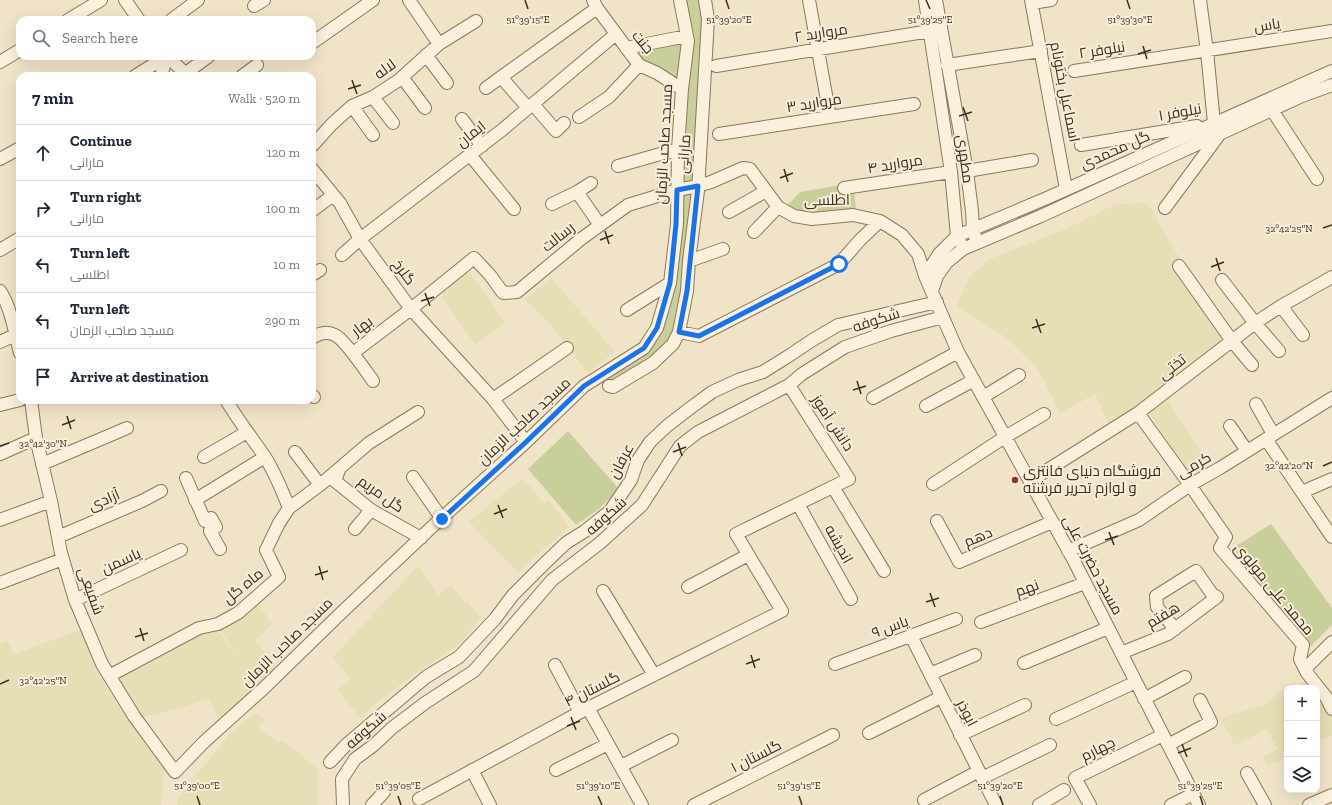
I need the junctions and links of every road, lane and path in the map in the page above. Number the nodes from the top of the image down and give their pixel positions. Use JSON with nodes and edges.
{"nodes":[{"id":1,"x":101,"y":0,"type":"edge"},
{"id":2,"x":124,"y":0,"type":"edge"},
{"id":3,"x":198,"y":0,"type":"edge"},
{"id":4,"x":373,"y":0,"type":"edge"},
{"id":5,"x":409,"y":0,"type":"edge"},
{"id":6,"x":680,"y":0,"type":"edge"},
{"id":7,"x":705,"y":0,"type":"edge"},
{"id":8,"x":809,"y":0,"type":"edge"},
{"id":9,"x":925,"y":0,"type":"edge"},
{"id":10,"x":936,"y":0,"type":"edge"},
{"id":11,"x":1051,"y":0,"type":"edge"},
{"id":12,"x":1200,"y":0,"type":"edge"},
{"id":13,"x":1032,"y":1,"type":"edge"},
{"id":14,"x":595,"y":4,"type":"edge"},
{"id":15,"x":75,"y":16,"type":"edge"},
{"id":16,"x":136,"y":16,"type":"edge"},
{"id":17,"x":176,"y":16,"type":"edge"},
{"id":18,"x":476,"y":21,"type":"dead end"},
{"id":19,"x":930,"y":31,"type":"junction"},
{"id":20,"x":1332,"y":31,"type":"edge"},
{"id":21,"x":616,"y":34,"type":"junction"},
{"id":22,"x":687,"y":36,"type":"junction"},
{"id":23,"x":316,"y":40,"type":"edge"},
{"id":24,"x":439,"y":44,"type":"junction"},
{"id":25,"x":626,"y":48,"type":"junction"},
{"id":26,"x":818,"y":50,"type":"junction"},
{"id":27,"x":1041,"y":51,"type":"junction"},
{"id":28,"x":1207,"y":51,"type":"junction"},
{"id":29,"x":16,"y":52,"type":"edge"},
{"id":30,"x":426,"y":55,"type":"junction"},
{"id":31,"x":1,"y":58,"type":"edge"},
{"id":32,"x":161,"y":60,"type":"edge"},
{"id":33,"x":166,"y":60,"type":"edge"},
{"id":34,"x":171,"y":60,"type":"edge"},
{"id":35,"x":204,"y":60,"type":"edge"},
{"id":36,"x":257,"y":65,"type":"dead end"},
{"id":37,"x":638,"y":65,"type":"junction"},
{"id":38,"x":948,"y":65,"type":"junction"},
{"id":39,"x":716,"y":66,"type":"dead end"},
{"id":40,"x":1074,"y":71,"type":"dead end"},
{"id":41,"x":1332,"y":71,"type":"edge"},
{"id":42,"x":141,"y":72,"type":"edge"},
{"id":43,"x":162,"y":72,"type":"edge"},
{"id":44,"x":185,"y":72,"type":"edge"},
{"id":45,"x":189,"y":72,"type":"edge"},
{"id":46,"x":247,"y":72,"type":"edge"},
{"id":47,"x":402,"y":77,"type":"junction"},
{"id":48,"x":501,"y":77,"type":"junction"},
{"id":49,"x":447,"y":83,"type":"dead end"},
{"id":50,"x":1332,"y":85,"type":"edge"},
{"id":51,"x":486,"y":88,"type":"dead end"},
{"id":52,"x":682,"y":89,"type":"junction"},
{"id":53,"x":373,"y":97,"type":"junction"},
{"id":54,"x":914,"y":104,"type":"dead end"},
{"id":55,"x":352,"y":106,"type":"junction"},
{"id":56,"x":531,"y":106,"type":"junction"},
{"id":57,"x":425,"y":108,"type":"dead end"},
{"id":58,"x":1272,"y":110,"type":"junction"},
{"id":59,"x":579,"y":117,"type":"dead end"},
{"id":60,"x":830,"y":117,"type":"junction"},
{"id":61,"x":462,"y":119,"type":"dead end"},
{"id":62,"x":393,"y":123,"type":"dead end"},
{"id":63,"x":564,"y":123,"type":"dead end"},
{"id":64,"x":1214,"y":123,"type":"junction"},
{"id":65,"x":719,"y":134,"type":"dead end"},
{"id":66,"x":373,"y":135,"type":"dead end"},
{"id":67,"x":1219,"y":135,"type":"junction"},
{"id":68,"x":316,"y":141,"type":"edge"},
{"id":69,"x":1081,"y":145,"type":"dead end"},
{"id":70,"x":482,"y":146,"type":"junction"},
{"id":71,"x":678,"y":149,"type":"junction"},
{"id":72,"x":16,"y":150,"type":"edge"},
{"id":73,"x":470,"y":155,"type":"junction"},
{"id":74,"x":0,"y":159,"type":"edge"},
{"id":75,"x":1032,"y":160,"type":"dead end"},
{"id":76,"x":618,"y":166,"type":"dead end"},
{"id":77,"x":967,"y":171,"type":"junction"},
{"id":78,"x":951,"y":172,"type":"junction"},
{"id":79,"x":316,"y":174,"type":"edge"},
{"id":80,"x":1317,"y":178,"type":"dead end"},
{"id":81,"x":592,"y":183,"type":"dead end"},
{"id":82,"x":698,"y":186,"type":"junction"},
{"id":83,"x":844,"y":188,"type":"dead end"},
{"id":84,"x":1066,"y":189,"type":"junction"},
{"id":85,"x":677,"y":190,"type":"junction"},
{"id":86,"x":766,"y":191,"type":"junction"},
{"id":87,"x":577,"y":192,"type":"junction"},
{"id":88,"x":333,"y":195,"type":"junction"},
{"id":89,"x":552,"y":204,"type":"dead end"},
{"id":90,"x":316,"y":208,"type":"edge"},
{"id":91,"x":778,"y":208,"type":"junction"},
{"id":92,"x":1165,"y":208,"type":"dead end"},
{"id":93,"x":514,"y":209,"type":"dead end"},
{"id":94,"x":729,"y":212,"type":"dead end"},
{"id":95,"x":880,"y":221,"type":"junction"},
{"id":96,"x":600,"y":225,"type":"junction"},
{"id":97,"x":973,"y":230,"type":"junction"},
{"id":98,"x":754,"y":232,"type":"dead end"},
{"id":99,"x":957,"y":236,"type":"junction"},
{"id":100,"x":360,"y":239,"type":"junction"},
{"id":101,"x":16,"y":240,"type":"edge"},
{"id":102,"x":978,"y":244,"type":"junction"},
{"id":103,"x":722,"y":249,"type":"dead end"},
{"id":104,"x":963,"y":249,"type":"junction"},
{"id":105,"x":0,"y":250,"type":"edge"},
{"id":106,"x":342,"y":255,"type":"dead end"},
{"id":107,"x":474,"y":258,"type":"joint"},
{"id":108,"x":689,"y":261,"type":"junction"},
{"id":109,"x":1179,"y":266,"type":"dead end"},
{"id":110,"x":925,"y":276,"type":"junction"},
{"id":111,"x":1332,"y":277,"type":"edge"},
{"id":112,"x":1222,"y":280,"type":"dead end"},
{"id":113,"x":670,"y":283,"type":"junction"},
{"id":114,"x":0,"y":291,"type":"edge"},
{"id":115,"x":934,"y":296,"type":"junction"},
{"id":116,"x":1280,"y":306,"type":"junction"},
{"id":117,"x":411,"y":309,"type":"junction"},
{"id":118,"x":627,"y":310,"type":"dead end"},
{"id":119,"x":943,"y":317,"type":"junction"},
{"id":120,"x":1255,"y":323,"type":"junction"},
{"id":121,"x":16,"y":329,"type":"edge"},
{"id":122,"x":679,"y":332,"type":"junction"},
{"id":123,"x":1303,"y":335,"type":"dead end"},
{"id":124,"x":316,"y":336,"type":"edge"},
{"id":125,"x":1232,"y":341,"type":"junction"},
{"id":126,"x":0,"y":342,"type":"edge"},
{"id":127,"x":567,"y":348,"type":"dead end"},
{"id":128,"x":1279,"y":351,"type":"dead end"},
{"id":129,"x":958,"y":352,"type":"junction"},
{"id":130,"x":353,"y":353,"type":"junction"},
{"id":131,"x":1252,"y":364,"type":"dead end"},
{"id":132,"x":1019,"y":375,"type":"dead end"},
{"id":133,"x":974,"y":380,"type":"junction"},
{"id":134,"x":373,"y":381,"type":"dead end"},
{"id":135,"x":790,"y":385,"type":"junction"},
{"id":136,"x":609,"y":386,"type":"dead end"},
{"id":137,"x":983,"y":397,"type":"junction"},
{"id":138,"x":873,"y":398,"type":"dead end"},
{"id":139,"x":1332,"y":398,"type":"edge"},
{"id":140,"x":493,"y":399,"type":"junction"},
{"id":141,"x":16,"y":401,"type":"edge"},
{"id":142,"x":32,"y":404,"type":"edge"},
{"id":143,"x":233,"y":404,"type":"edge"},
{"id":144,"x":1256,"y":404,"type":"dead end"},
{"id":145,"x":0,"y":405,"type":"edge"},
{"id":146,"x":926,"y":406,"type":"dead end"},
{"id":147,"x":418,"y":412,"type":"dead end"},
{"id":148,"x":1138,"y":413,"type":"junction"},
{"id":149,"x":1044,"y":414,"type":"dead end"},
{"id":150,"x":1230,"y":426,"type":"dead end"},
{"id":151,"x":128,"y":428,"type":"dead end"},
{"id":152,"x":247,"y":432,"type":"junction"},
{"id":153,"x":1005,"y":437,"type":"junction"},
{"id":154,"x":1270,"y":437,"type":"junction"},
{"id":155,"x":36,"y":438,"type":"junction"},
{"id":156,"x":526,"y":442,"type":"junction"},
{"id":157,"x":1246,"y":451,"type":"junction"},
{"id":158,"x":295,"y":452,"type":"dead end"},
{"id":159,"x":0,"y":454,"type":"edge"},
{"id":160,"x":204,"y":457,"type":"dead end"},
{"id":161,"x":265,"y":457,"type":"junction"},
{"id":162,"x":42,"y":464,"type":"junction"},
{"id":163,"x":339,"y":470,"type":"junction"},
{"id":164,"x":413,"y":477,"type":"dead end"},
{"id":165,"x":186,"y":478,"type":"dead end"},
{"id":166,"x":1332,"y":479,"type":"edge"},
{"id":167,"x":1030,"y":481,"type":"junction"},
{"id":168,"x":933,"y":484,"type":"dead end"},
{"id":169,"x":320,"y":485,"type":"junction"},
{"id":170,"x":1190,"y":485,"type":"junction"},
{"id":171,"x":833,"y":487,"type":"junction"},
{"id":172,"x":161,"y":490,"type":"dead end"},
{"id":173,"x":1302,"y":492,"type":"junction"},
{"id":174,"x":195,"y":500,"type":"junction"},
{"id":175,"x":51,"y":501,"type":"junction"},
{"id":176,"x":798,"y":504,"type":"junction"},
{"id":177,"x":289,"y":508,"type":"junction"},
{"id":178,"x":371,"y":510,"type":"junction"},
{"id":179,"x":442,"y":519,"type":"junction"},
{"id":180,"x":0,"y":520,"type":"edge"},
{"id":181,"x":937,"y":521,"type":"dead end"},
{"id":182,"x":1052,"y":522,"type":"junction"},
{"id":183,"x":355,"y":529,"type":"dead end"},
{"id":184,"x":58,"y":537,"type":"junction"},
{"id":185,"x":1332,"y":537,"type":"edge"},
{"id":186,"x":421,"y":538,"type":"junction"},
{"id":187,"x":220,"y":549,"type":"dead end"},
{"id":188,"x":180,"y":550,"type":"dead end"},
{"id":189,"x":1068,"y":551,"type":"junction"},
{"id":190,"x":748,"y":555,"type":"junction"},
{"id":191,"x":63,"y":559,"type":"junction"},
{"id":192,"x":884,"y":572,"type":"dead end"},
{"id":193,"x":0,"y":583,"type":"edge"},
{"id":194,"x":1085,"y":583,"type":"junction"},
{"id":195,"x":688,"y":587,"type":"dead end"},
{"id":196,"x":603,"y":592,"type":"dead end"},
{"id":197,"x":851,"y":599,"type":"dead end"},
{"id":198,"x":75,"y":600,"type":"junction"},
{"id":199,"x":956,"y":619,"type":"dead end"},
{"id":200,"x":981,"y":622,"type":"dead end"},
{"id":201,"x":1108,"y":628,"type":"junction"},
{"id":202,"x":1175,"y":629,"type":"junction"},
{"id":203,"x":911,"y":636,"type":"junction"},
{"id":204,"x":1332,"y":642,"type":"edge"},
{"id":205,"x":1121,"y":653,"type":"junction"},
{"id":206,"x":975,"y":655,"type":"dead end"},
{"id":207,"x":1024,"y":663,"type":"dead end"},
{"id":208,"x":835,"y":664,"type":"dead end"},
{"id":209,"x":555,"y":665,"type":"dead end"},
{"id":210,"x":1305,"y":669,"type":"junction"},
{"id":211,"x":930,"y":674,"type":"junction"},
{"id":212,"x":654,"y":675,"type":"junction"},
{"id":213,"x":110,"y":676,"type":"junction"},
{"id":214,"x":1185,"y":677,"type":"dead end"},
{"id":215,"x":1136,"y":682,"type":"junction"},
{"id":216,"x":941,"y":697,"type":"junction"},
{"id":217,"x":1144,"y":699,"type":"junction"},
{"id":218,"x":1200,"y":700,"type":"dead end"},
{"id":219,"x":1025,"y":705,"type":"dead end"},
{"id":220,"x":1332,"y":709,"type":"edge"},
{"id":221,"x":584,"y":710,"type":"junction"},
{"id":222,"x":1056,"y":719,"type":"dead end"},
{"id":223,"x":869,"y":733,"type":"dead end"},
{"id":224,"x":833,"y":735,"type":"dead end"},
{"id":225,"x":960,"y":735,"type":"junction"},
{"id":226,"x":672,"y":740,"type":"dead end"},
{"id":227,"x":1166,"y":740,"type":"junction"},
{"id":228,"x":608,"y":744,"type":"junction"},
{"id":229,"x":1050,"y":745,"type":"dead end"},
{"id":230,"x":330,"y":762,"type":"dead end"},
{"id":231,"x":621,"y":766,"type":"junction"},
{"id":232,"x":472,"y":770,"type":"junction"},
{"id":233,"x":556,"y":770,"type":"dead end"},
{"id":234,"x":175,"y":772,"type":"joint"},
{"id":235,"x":1247,"y":773,"type":"dead end"},
{"id":236,"x":980,"y":775,"type":"junction"},
{"id":237,"x":1064,"y":790,"type":"dead end"},
{"id":238,"x":384,"y":792,"type":"dead end"},
{"id":239,"x":1332,"y":795,"type":"edge"},
{"id":240,"x":419,"y":799,"type":"dead end"},
{"id":241,"x":924,"y":800,"type":"dead end"},
{"id":242,"x":1196,"y":800,"type":"edge"},
{"id":243,"x":343,"y":805,"type":"edge"},
{"id":244,"x":372,"y":805,"type":"edge"},
{"id":245,"x":490,"y":805,"type":"edge"},
{"id":246,"x":642,"y":805,"type":"edge"},
{"id":247,"x":694,"y":805,"type":"edge"},
{"id":248,"x":996,"y":805,"type":"edge"},
{"id":249,"x":1039,"y":805,"type":"edge"},
{"id":250,"x":1090,"y":805,"type":"edge"},
{"id":251,"x":1171,"y":805,"type":"edge"},
{"id":252,"x":1265,"y":805,"type":"edge"},
{"id":253,"x":1309,"y":805,"type":"edge"}],
"edges":[{"from":1,"to":15,"type":"street"},
{"from":2,"to":16,"type":"street"},
{"from":3,"to":17,"type":"street"},
{"from":4,"to":23,"type":"street"},
{"from":5,"to":24,"type":"street"},
{"from":6,"to":22,"type":"street","name":"مسجد صاحب الزمان"},
{"from":7,"to":82,"type":"street","name":"مارانی"},
{"from":8,"to":26,"type":"street"},
{"from":9,"to":19,"type":"street","name":"مطهری"},
{"from":10,"to":38,"type":"street","name":"مطهری"},
{"from":11,"to":13,"type":"street"},
{"from":12,"to":28,"type":"street"},
{"from":13,"to":27,"type":"street","name":"اسماعیل بختونام"},
{"from":14,"to":21,"type":"street","name":"جنت"},
{"from":14,"to":48,"type":"street"},
{"from":18,"to":24,"type":"street","name":"لاله"},
{"from":19,"to":26,"type":"street","name":"مروارید ۲"},
{"from":19,"to":78,"type":"street","name":"مطهری"},
{"from":20,"to":28,"type":"street","name":"یاس"},
{"from":21,"to":25,"type":"street","name":"جنت"},
{"from":21,"to":56,"type":"street","name":"ایمان"},
{"from":22,"to":25,"type":"street"},
{"from":22,"to":52,"type":"street","name":"مسجد صاحب الزمان"},
{"from":24,"to":30,"type":"street","name":"لاله"},
{"from":25,"to":37,"type":"street","name":"جنت"},
{"from":26,"to":39,"type":"street","name":"مروارید ۲"},
{"from":26,"to":60,"type":"street"},
{"from":27,"to":38,"type":"street"},
{"from":27,"to":84,"type":"street","name":"اسماعیل بختونام"},
{"from":28,"to":40,"type":"street","name":"نیلوفر ۲"},
{"from":28,"to":64,"type":"street"},
{"from":29,"to":31,"type":"street"},
{"from":30,"to":47,"type":"street","name":"لاله"},
{"from":30,"to":49,"type":"street"},
{"from":32,"to":42,"type":"street"},
{"from":33,"to":43,"type":"street"},
{"from":34,"to":44,"type":"street"},
{"from":35,"to":45,"type":"street"},
{"from":36,"to":46,"type":"street"},
{"from":37,"to":52,"type":"street","name":"جنت"},
{"from":37,"to":59,"type":"street"},
{"from":38,"to":77,"type":"street","name":"مطهری"},
{"from":41,"to":64,"type":"street","name":"گل محمدی"},
{"from":47,"to":53,"type":"street","name":"لاله"},
{"from":47,"to":57,"type":"street"},
{"from":48,"to":51,"type":"street"},
{"from":48,"to":56,"type":"street"},
{"from":50,"to":58,"type":"street","name":"گل محمدی"},
{"from":52,"to":71,"type":"street","name":"مسجد صاحب الزمان"},
{"from":53,"to":55,"type":"street","name":"لاله"},
{"from":53,"to":62,"type":"street"},
{"from":54,"to":60,"type":"street","name":"مروارید ۳"},
{"from":55,"to":66,"type":"street"},
{"from":55,"to":68,"type":"street","name":"لاله"},
{"from":56,"to":63,"type":"street"},
{"from":56,"to":70,"type":"street","name":"ایمان"},
{"from":58,"to":67,"type":"street","name":"گل محمدی"},
{"from":58,"to":80,"type":"street"},
{"from":60,"to":65,"type":"street","name":"مروارید ۳"},
{"from":61,"to":70,"type":"street"},
{"from":64,"to":67,"type":"street"},
{"from":64,"to":69,"type":"street","name":"نیلوفر ۱"},
{"from":64,"to":84,"type":"street","name":"گل محمدی"},
{"from":67,"to":92,"type":"street"},
{"from":67,"to":102,"type":"street","name":"گل محمدی"},
{"from":70,"to":73,"type":"street","name":"ایمان"},
{"from":71,"to":76,"type":"street"},
{"from":71,"to":85,"type":"street","name":"مسجد صاحب الزمان"},
{"from":72,"to":74,"type":"street"},
{"from":73,"to":93,"type":"street"},
{"from":73,"to":100,"type":"street","name":"ایمان"},
{"from":75,"to":77,"type":"street"},
{"from":77,"to":97,"type":"street","name":"مطهری"},
{"from":78,"to":83,"type":"street","name":"مروارید ۴"},
{"from":78,"to":99,"type":"street","name":"مطهری"},
{"from":79,"to":88,"type":"street","name":"گلرخ"},
{"from":81,"to":87,"type":"street"},
{"from":82,"to":85,"type":"street"},
{"from":82,"to":86,"type":"street"},
{"from":82,"to":108,"type":"street","name":"مارانی"},
{"from":84,"to":97,"type":"street","name":"گل محمدی"},
{"from":85,"to":96,"type":"street","name":"رسالت"},
{"from":85,"to":113,"type":"street","name":"مسجد صاحب الزمان"},
{"from":86,"to":91,"type":"street"},
{"from":86,"to":94,"type":"street"},
{"from":87,"to":89,"type":"street"},
{"from":87,"to":96,"type":"street"},
{"from":88,"to":90,"type":"street"},
{"from":88,"to":100,"type":"street","name":"گلرخ"},
{"from":91,"to":95,"type":"street","name":"اطلسی"},
{"from":91,"to":98,"type":"street"},
{"from":95,"to":110,"type":"street","name":"اطلسی"},
{"from":95,"to":122,"type":"street"},
{"from":96,"to":107,"type":"street","name":"رسالت"},
{"from":97,"to":99,"type":"street","name":"گل محمدی"},
{"from":97,"to":102,"type":"street","name":"مطهری"},
{"from":99,"to":104,"type":"street","name":"مطهری"},
{"from":99,"to":110,"type":"street","name":"گل محمدی"},
{"from":100,"to":106,"type":"street","name":"ایمان"},
{"from":100,"to":117,"type":"street","name":"گلرخ"},
{"from":101,"to":105,"type":"street"},
{"from":102,"to":104,"type":"street","name":"گل محمدی"},
{"from":103,"to":108,"type":"street"},
{"from":104,"to":115,"type":"street","name":"گل محمدی"},
{"from":107,"to":117,"type":"street","name":"بهار"},
{"from":108,"to":122,"type":"street","name":"مارانی"},
{"from":109,"to":125,"type":"street"},
{"from":110,"to":115,"type":"street","name":"مسجد حضرت علی"},
{"from":111,"to":116,"type":"street","name":"تختی"},
{"from":112,"to":120,"type":"street"},
{"from":113,"to":118,"type":"street"},
{"from":113,"to":156,"type":"street","name":"مسجد صاحب الزمان"},
{"from":114,"to":121,"type":"street"},
{"from":115,"to":119,"type":"street","name":"مسجد حضرت علی"},
{"from":115,"to":230,"type":"street","name":"عرفان"},
{"from":116,"to":120,"type":"street","name":"تختی"},
{"from":116,"to":123,"type":"street"},
{"from":117,"to":130,"type":"street","name":"بهار"},
{"from":117,"to":140,"type":"street","name":"گلرخ"},
{"from":119,"to":129,"type":"street","name":"مسجد حضرت علی"},
{"from":119,"to":135,"type":"street","name":"شکوفه"},
{"from":120,"to":125,"type":"street","name":"تختی"},
{"from":120,"to":128,"type":"street"},
{"from":121,"to":126,"type":"street"},
{"from":122,"to":136,"type":"street","name":"مارانی"},
{"from":124,"to":130,"type":"street","name":"بهار"},
{"from":125,"to":131,"type":"street"},
{"from":125,"to":148,"type":"street","name":"تختی"},
{"from":127,"to":140,"type":"street"},
{"from":129,"to":133,"type":"street","name":"مسجد حضرت علی"},
{"from":129,"to":138,"type":"street"},
{"from":130,"to":134,"type":"street"},
{"from":132,"to":137,"type":"street"},
{"from":133,"to":137,"type":"street","name":"مسجد حضرت علی"},
{"from":133,"to":146,"type":"street"},
{"from":135,"to":171,"type":"street","name":"دانش آموز"},
{"from":135,"to":243,"type":"street","name":"شکوفه"},
{"from":137,"to":153,"type":"street","name":"مسجد حضرت علی"},
{"from":139,"to":154,"type":"street","name":"کرمی"},
{"from":140,"to":156,"type":"street","name":"گلرخ"},
{"from":141,"to":145,"type":"street"},
{"from":142,"to":155,"type":"street","name":"شفیعی"},
{"from":143,"to":152,"type":"street"},
{"from":144,"to":154,"type":"street"},
{"from":147,"to":163,"type":"street"},
{"from":148,"to":167,"type":"street","name":"تختی"},
{"from":148,"to":170,"type":"street","name":"محمد علی مولوی"},
{"from":149,"to":153,"type":"street"},
{"from":150,"to":157,"type":"street"},
{"from":151,"to":162,"type":"street"},
{"from":152,"to":160,"type":"street"},
{"from":152,"to":161,"type":"street"},
{"from":153,"to":167,"type":"street","name":"مسجد حضرت علی"},
{"from":153,"to":168,"type":"street"},
{"from":154,"to":157,"type":"street","name":"کرمی"},
{"from":154,"to":173,"type":"street"},
{"from":155,"to":159,"type":"street"},
{"from":155,"to":162,"type":"street","name":"شفیعی"},
{"from":156,"to":179,"type":"street","name":"مسجد صاحب الزمان"},
{"from":157,"to":170,"type":"street","name":"کرمی"},
{"from":158,"to":169,"type":"street"},
{"from":161,"to":174,"type":"street"},
{"from":161,"to":177,"type":"street"},
{"from":162,"to":175,"type":"street","name":"شفیعی"},
{"from":163,"to":169,"type":"street"},
{"from":163,"to":178,"type":"street","name":"گل مریم"},
{"from":164,"to":179,"type":"street"},
{"from":165,"to":174,"type":"street"},
{"from":166,"to":173,"type":"street"},
{"from":167,"to":182,"type":"street","name":"مسجد حضرت علی"},
{"from":169,"to":177,"type":"street"},
{"from":170,"to":189,"type":"street","name":"کرمی"},
{"from":170,"to":210,"type":"street","name":"محمد علی مولوی"},
{"from":171,"to":176,"type":"street"},
{"from":171,"to":192,"type":"street"},
{"from":172,"to":184,"type":"street","name":"آزادی"},
{"from":173,"to":185,"type":"street"},
{"from":174,"to":187,"type":"street"},
{"from":175,"to":180,"type":"street"},
{"from":175,"to":184,"type":"street","name":"شفیعی"},
{"from":176,"to":190,"type":"street"},
{"from":176,"to":197,"type":"street","name":"اندیشه"},
{"from":177,"to":213,"type":"street","name":"ماه گل"},
{"from":178,"to":183,"type":"street"},
{"from":178,"to":186,"type":"street","name":"گل مریم"},
{"from":179,"to":186,"type":"street","name":"مسجد صاحب الزمان"},
{"from":181,"to":182,"type":"street","name":"دهم"},
{"from":182,"to":189,"type":"street","name":"مسجد حضرت علی"},
{"from":184,"to":191,"type":"street","name":"شفیعی"},
{"from":186,"to":234,"type":"street","name":"مسجد صاحب الزمان"},
{"from":188,"to":198,"type":"street","name":"یاسمن"},
{"from":189,"to":194,"type":"street","name":"مسجد حضرت علی"},
{"from":190,"to":195,"type":"street"},
{"from":190,"to":212,"type":"street","name":"گلستان ۴"},
{"from":191,"to":193,"type":"street"},
{"from":191,"to":198,"type":"street","name":"شفیعی"},
{"from":194,"to":200,"type":"street","name":"نهم"},
{"from":194,"to":201,"type":"street","name":"مسجد حضرت علی"},
{"from":196,"to":212,"type":"street"},
{"from":198,"to":213,"type":"street","name":"شفیعی"},
{"from":199,"to":203,"type":"street","name":"یاس ۹"},
{"from":201,"to":205,"type":"street","name":"مسجد حضرت علی"},
{"from":201,"to":207,"type":"street"},
{"from":202,"to":202,"type":"street","name":"هفتم"},
{"from":202,"to":205,"type":"street","name":"هفتم"},
{"from":203,"to":208,"type":"street","name":"یاس ۹"},
{"from":203,"to":211,"type":"street","name":"ابوذر"},
{"from":204,"to":210,"type":"street"},
{"from":205,"to":215,"type":"street","name":"مسجد حضرت علی"},
{"from":206,"to":211,"type":"street"},
{"from":209,"to":221,"type":"street"},
{"from":210,"to":220,"type":"street","name":"محمد علی مولوی"},
{"from":211,"to":216,"type":"street","name":"ابوذر"},
{"from":212,"to":221,"type":"street","name":"گلستان ۴"},
{"from":213,"to":234,"type":"street","name":"شفیعی"},
{"from":214,"to":217,"type":"street"},
{"from":215,"to":217,"type":"street","name":"مسجد حضرت علی"},
{"from":215,"to":222,"type":"street"},
{"from":216,"to":223,"type":"street"},
{"from":216,"to":225,"type":"street","name":"ابوذر"},
{"from":217,"to":227,"type":"street","name":"مسجد حضرت علی"},
{"from":218,"to":227,"type":"street"},
{"from":219,"to":225,"type":"street"},
{"from":221,"to":228,"type":"street"},
{"from":221,"to":232,"type":"street","name":"گلستان ۴"},
{"from":224,"to":247,"type":"street","name":"گلستان ۱"},
{"from":225,"to":236,"type":"street","name":"ابوذر"},
{"from":226,"to":231,"type":"street"},
{"from":227,"to":242,"type":"street","name":"مسجد حضرت علی"},
{"from":227,"to":250,"type":"street","name":"چهارم"},
{"from":228,"to":231,"type":"street"},
{"from":228,"to":233,"type":"street"},
{"from":229,"to":236,"type":"street"},
{"from":231,"to":246,"type":"street"},
{"from":232,"to":240,"type":"street","name":"گلستان ۴"},
{"from":232,"to":245,"type":"street"},
{"from":235,"to":252,"type":"street"},
{"from":236,"to":241,"type":"street"},
{"from":236,"to":248,"type":"street","name":"ابوذر"},
{"from":237,"to":249,"type":"street"},
{"from":238,"to":244,"type":"street"},
{"from":239,"to":253,"type":"street"},
{"from":242,"to":251,"type":"street"}]}
